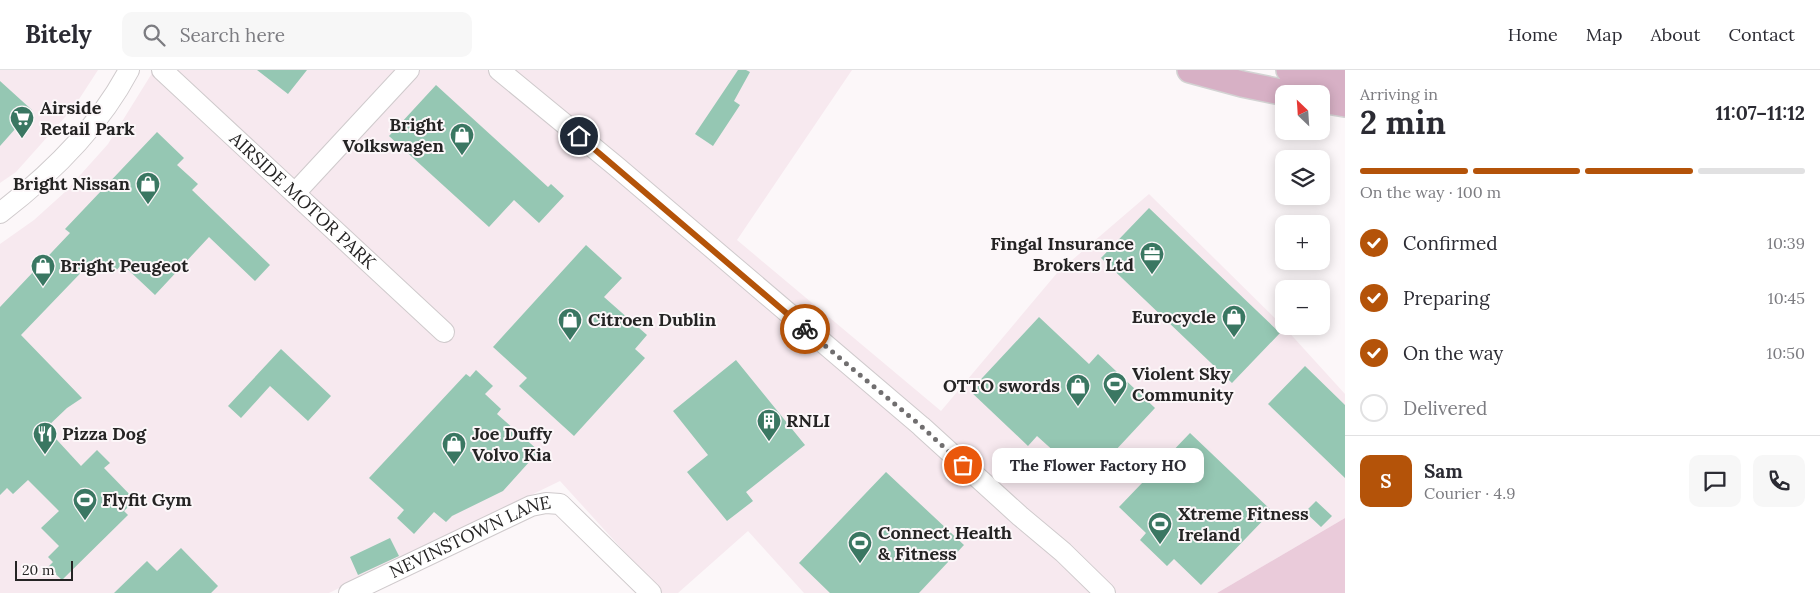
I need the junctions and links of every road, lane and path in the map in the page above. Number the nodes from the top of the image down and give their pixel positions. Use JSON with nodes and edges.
{"nodes":[{"id":1,"x":129,"y":70,"type":"edge"},
{"id":2,"x":162,"y":70,"type":"edge"},
{"id":3,"x":409,"y":70,"type":"edge"},
{"id":4,"x":499,"y":70,"type":"edge"},
{"id":5,"x":1190,"y":70,"type":"edge"},
{"id":6,"x":1289,"y":70,"type":"edge"},
{"id":7,"x":1345,"y":81,"type":"edge"},
{"id":8,"x":1275,"y":91,"type":"edge"},
{"id":9,"x":1330,"y":102,"type":"edge"},
{"id":10,"x":1345,"y":104,"type":"edge"},
{"id":11,"x":295,"y":193,"type":"junction"},
{"id":12,"x":0,"y":213,"type":"edge"},
{"id":13,"x":444,"y":332,"type":"dead end"},
{"id":14,"x":348,"y":593,"type":"edge"},
{"id":15,"x":650,"y":593,"type":"edge"},
{"id":16,"x":1105,"y":593,"type":"edge"}],
"edges":[{"from":1,"to":12,"type":"street"},
{"from":2,"to":11,"type":"street","name":"AIRSIDE MOTOR PARK"},
{"from":3,"to":11,"type":"street"},
{"from":4,"to":16,"type":"street"},
{"from":5,"to":8,"type":"main road"},
{"from":6,"to":7,"type":"main road"},
{"from":9,"to":10,"type":"main road"},
{"from":11,"to":13,"type":"street","name":"AIRSIDE MOTOR PARK"},
{"from":14,"to":15,"type":"street","name":"NEVINSTOWN LANE"}]}
